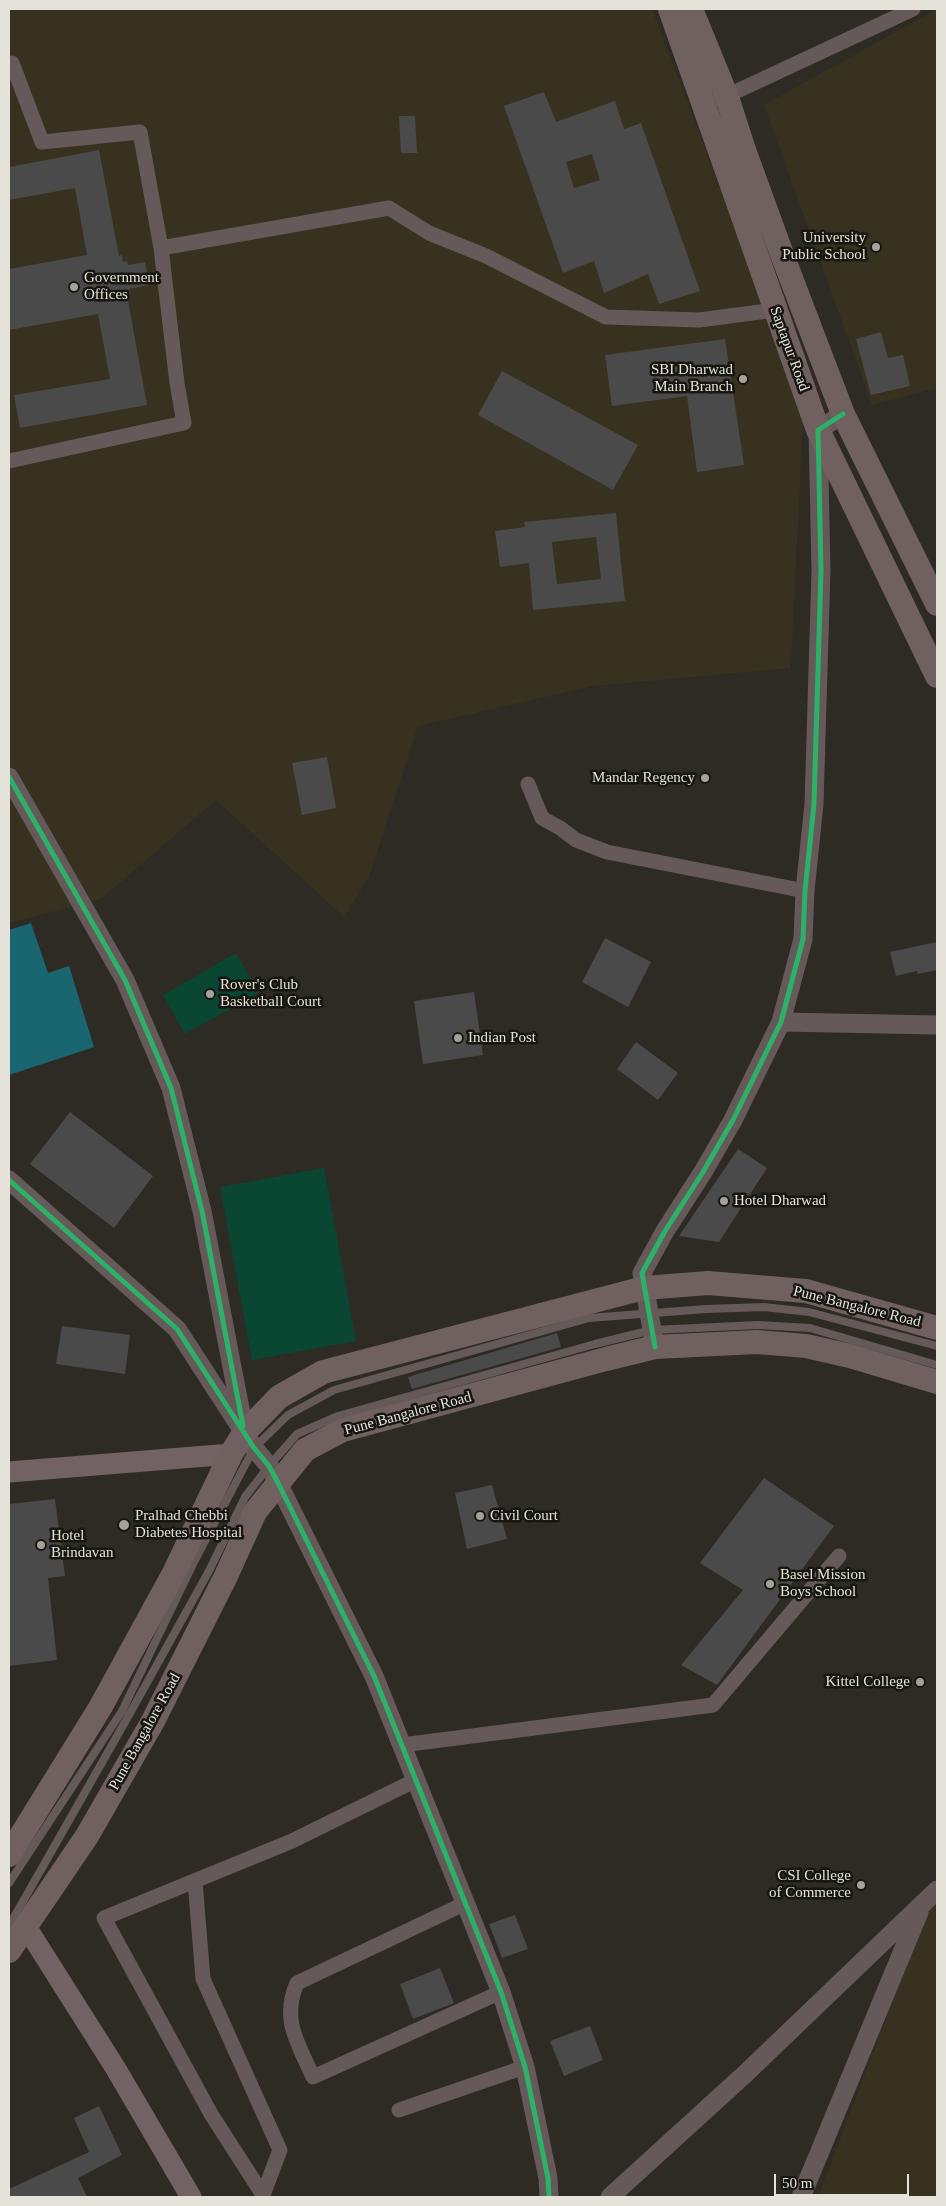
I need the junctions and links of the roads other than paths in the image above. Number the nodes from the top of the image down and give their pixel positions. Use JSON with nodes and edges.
{"nodes":[{"id":1,"x":670,"y":9,"type":"edge"},
{"id":2,"x":691,"y":9,"type":"edge"},
{"id":3,"x":913,"y":9,"type":"edge"},
{"id":4,"x":9,"y":64,"type":"edge"},
{"id":5,"x":727,"y":97,"type":"junction"},
{"id":6,"x":704,"y":105,"type":"junction"},
{"id":7,"x":161,"y":248,"type":"junction"},
{"id":8,"x":775,"y":310,"type":"junction"},
{"id":9,"x":843,"y":414,"type":"junction"},
{"id":10,"x":818,"y":430,"type":"junction"},
{"id":11,"x":9,"y":462,"type":"edge"},
{"id":12,"x":937,"y":604,"type":"edge"},
{"id":13,"x":937,"y":676,"type":"edge"},
{"id":14,"x":9,"y":777,"type":"edge"},
{"id":15,"x":528,"y":784,"type":"dead end"},
{"id":16,"x":805,"y":891,"type":"junction"},
{"id":17,"x":781,"y":1022,"type":"junction"},
{"id":18,"x":937,"y":1025,"type":"edge"},
{"id":19,"x":9,"y":1180,"type":"edge"},
{"id":20,"x":644,"y":1288,"type":"junction"},
{"id":21,"x":937,"y":1328,"type":"edge"},
{"id":22,"x":652,"y":1330,"type":"junction"},
{"id":23,"x":937,"y":1346,"type":"edge"},
{"id":24,"x":937,"y":1364,"type":"edge"},
{"id":25,"x":937,"y":1382,"type":"edge"},
{"id":26,"x":249,"y":1441,"type":"junction"},
{"id":27,"x":231,"y":1454,"type":"junction"},
{"id":28,"x":9,"y":1472,"type":"edge"},
{"id":29,"x":274,"y":1474,"type":"junction"},
{"id":30,"x":839,"y":1556,"type":"dead end"},
{"id":31,"x":402,"y":1745,"type":"junction"},
{"id":32,"x":416,"y":1780,"type":"junction"},
{"id":33,"x":9,"y":1855,"type":"edge"},
{"id":34,"x":195,"y":1881,"type":"junction"},
{"id":35,"x":9,"y":1883,"type":"edge"},
{"id":36,"x":937,"y":1890,"type":"edge"},
{"id":37,"x":466,"y":1903,"type":"junction"},
{"id":38,"x":922,"y":1904,"type":"junction"},
{"id":39,"x":17,"y":1926,"type":"edge"},
{"id":40,"x":9,"y":1951,"type":"edge"},
{"id":41,"x":501,"y":1992,"type":"junction"},
{"id":42,"x":525,"y":2067,"type":"junction"},
{"id":43,"x":399,"y":2110,"type":"dead end"},
{"id":44,"x":263,"y":2196,"type":"edge"},
{"id":45,"x":191,"y":2197,"type":"edge"},
{"id":46,"x":549,"y":2197,"type":"edge"},
{"id":47,"x":610,"y":2197,"type":"edge"},
{"id":48,"x":801,"y":2197,"type":"edge"}],
"edges":[{"from":1,"to":6,"type":"main road","name":"Saptapur Road"},
{"from":2,"to":5,"type":"main road","name":"Saptapur Road"},
{"from":3,"to":5,"type":"street"},
{"from":4,"to":7,"type":"street"},
{"from":5,"to":6,"type":"street"},
{"from":5,"to":9,"type":"main road","name":"Saptapur Road"},
{"from":6,"to":8,"type":"main road","name":"Saptapur Road"},
{"from":7,"to":8,"type":"street"},
{"from":7,"to":11,"type":"street"},
{"from":8,"to":10,"type":"main road","name":"Saptapur Road"},
{"from":9,"to":10,"type":"street"},
{"from":9,"to":12,"type":"main road","name":"Saptapur Road"},
{"from":10,"to":13,"type":"main road","name":"Saptapur Road"},
{"from":10,"to":16,"type":"street"},
{"from":14,"to":26,"type":"street"},
{"from":15,"to":16,"type":"street"},
{"from":16,"to":17,"type":"street"},
{"from":17,"to":18,"type":"street"},
{"from":17,"to":20,"type":"street"},
{"from":19,"to":26,"type":"street"},
{"from":20,"to":21,"type":"main road","name":"Pune Bangalore Road"},
{"from":20,"to":22,"type":"street"},
{"from":20,"to":26,"type":"main road","name":"Pune Bangalore Road"},
{"from":22,"to":23,"type":"lane"},
{"from":22,"to":24,"type":"lane"},
{"from":22,"to":25,"type":"main road","name":"Pune Bangalore Road"},
{"from":22,"to":26,"type":"lane"},
{"from":22,"to":29,"type":"main road","name":"Pune Bangalore Road"},
{"from":26,"to":27,"type":"main road","name":"Pune Bangalore Road"},
{"from":26,"to":29,"type":"street"},
{"from":26,"to":35,"type":"lane"},
{"from":27,"to":28,"type":"main road"},
{"from":27,"to":33,"type":"main road","name":"Pune Bangalore Road"},
{"from":29,"to":31,"type":"street"},
{"from":29,"to":39,"type":"main road","name":"Pune Bangalore Road"},
{"from":30,"to":31,"type":"street"},
{"from":31,"to":32,"type":"street"},
{"from":32,"to":34,"type":"street"},
{"from":32,"to":37,"type":"street"},
{"from":34,"to":44,"type":"street"},
{"from":34,"to":44,"type":"street"},
{"from":36,"to":38,"type":"street"},
{"from":37,"to":41,"type":"street"},
{"from":37,"to":41,"type":"street"},
{"from":38,"to":47,"type":"street"},
{"from":38,"to":48,"type":"street"},
{"from":39,"to":40,"type":"main road","name":"Pune Bangalore Road"},
{"from":39,"to":45,"type":"main road"},
{"from":41,"to":42,"type":"street"},
{"from":42,"to":43,"type":"street"},
{"from":42,"to":46,"type":"street"}]}
